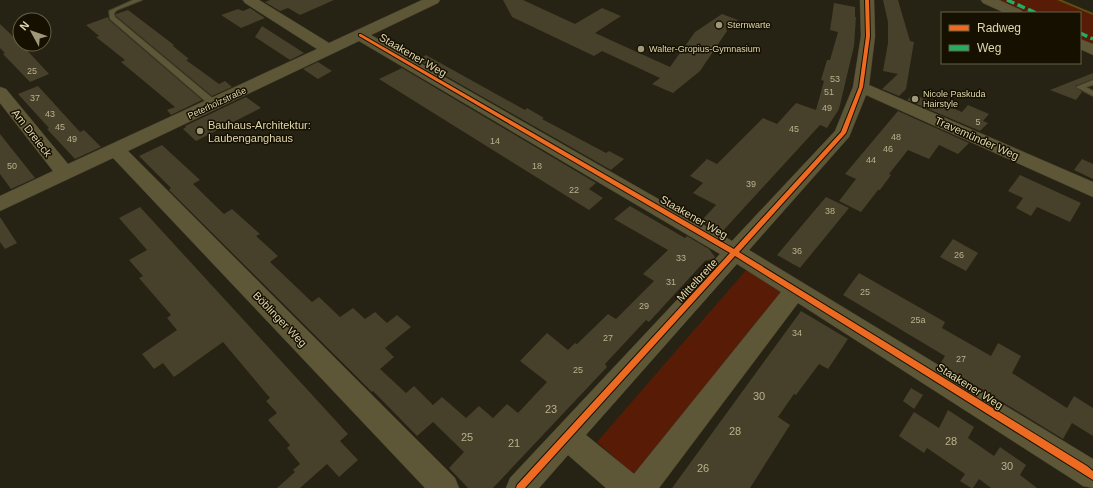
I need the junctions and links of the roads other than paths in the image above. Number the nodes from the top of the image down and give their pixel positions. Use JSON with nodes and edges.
{"nodes":[{"id":1,"x":139,"y":0,"type":"edge"},
{"id":2,"x":250,"y":0,"type":"edge"},
{"id":3,"x":433,"y":0,"type":"edge"},
{"id":4,"x":867,"y":0,"type":"edge"},
{"id":5,"x":988,"y":0,"type":"edge"},
{"id":6,"x":1014,"y":12,"type":"edge"},
{"id":7,"x":360,"y":35,"type":"junction"},
{"id":8,"x":1081,"y":44,"type":"edge"},
{"id":9,"x":329,"y":50,"type":"junction"},
{"id":10,"x":1093,"y":50,"type":"edge"},
{"id":11,"x":1093,"y":82,"type":"edge"},
{"id":12,"x":861,"y":87,"type":"junction"},
{"id":13,"x":0,"y":92,"type":"edge"},
{"id":14,"x":1093,"y":94,"type":"edge"},
{"id":15,"x":214,"y":104,"type":"junction"},
{"id":16,"x":116,"y":150,"type":"junction"},
{"id":17,"x":65,"y":174,"type":"junction"},
{"id":18,"x":1093,"y":190,"type":"edge"},
{"id":19,"x":0,"y":204,"type":"edge"},
{"id":20,"x":736,"y":253,"type":"junction"},
{"id":21,"x":796,"y":289,"type":"junction"},
{"id":22,"x":566,"y":436,"type":"junction"},
{"id":23,"x":1093,"y":476,"type":"edge"},
{"id":24,"x":445,"y":488,"type":"edge"},
{"id":25,"x":520,"y":488,"type":"edge"},
{"id":26,"x":628,"y":488,"type":"edge"},
{"id":27,"x":641,"y":488,"type":"edge"}],
"edges":[{"from":1,"to":15,"type":"lane"},
{"from":2,"to":9,"type":"street"},
{"from":3,"to":7,"type":"street","name":"Peterholzstraße"},
{"from":4,"to":12,"type":"street","name":"Mittelbreite"},
{"from":5,"to":6,"type":"street"},
{"from":7,"to":9,"type":"street","name":"Peterholzstraße"},
{"from":7,"to":20,"type":"street","name":"Staakener Weg"},
{"from":8,"to":10,"type":"street"},
{"from":9,"to":15,"type":"street","name":"Peterholzstraße"},
{"from":11,"to":14,"type":"lane"},
{"from":12,"to":18,"type":"street","name":"Travemünder Weg"},
{"from":12,"to":20,"type":"street","name":"Mittelbreite"},
{"from":13,"to":17,"type":"street","name":"Am Dreieck"},
{"from":15,"to":16,"type":"street","name":"Peterholzstraße"},
{"from":16,"to":17,"type":"street","name":"Peterholzstraße"},
{"from":16,"to":24,"type":"street","name":"Böblinger Weg"},
{"from":17,"to":19,"type":"street","name":"Peterholzstraße"},
{"from":20,"to":21,"type":"street","name":"Staakener Weg"},
{"from":20,"to":22,"type":"street","name":"Mittelbreite"},
{"from":21,"to":23,"type":"street","name":"Staakener Weg"},
{"from":21,"to":27,"type":"street"},
{"from":22,"to":25,"type":"street","name":"Mittelbreite"},
{"from":22,"to":26,"type":"street"}]}
